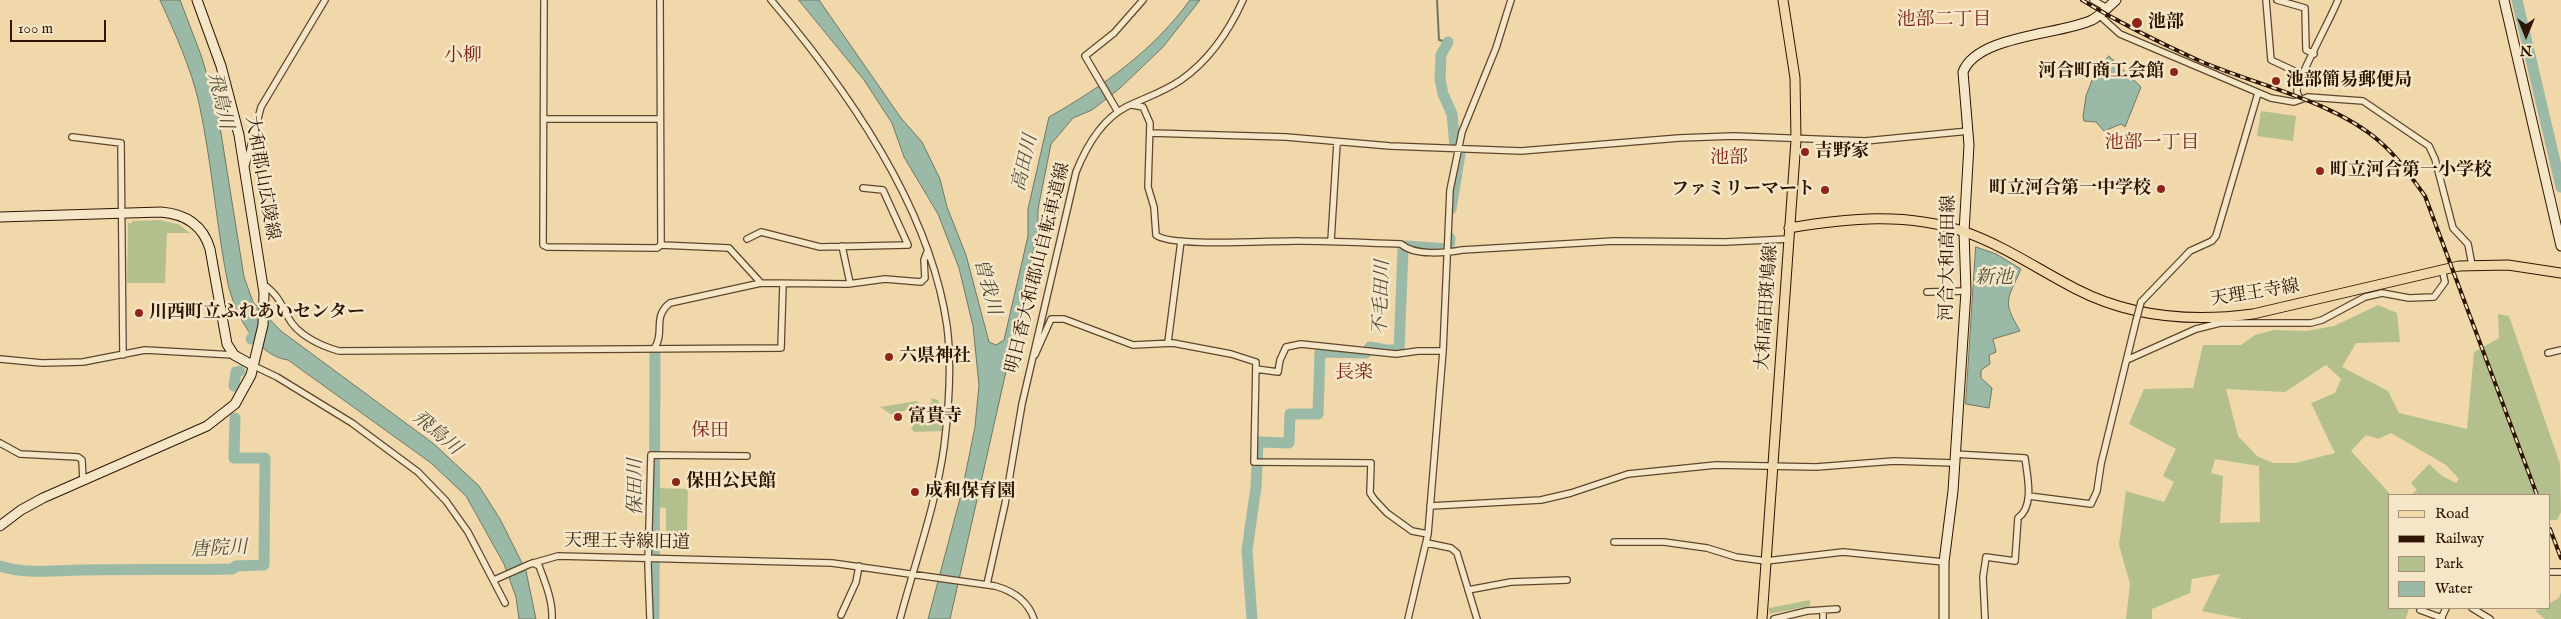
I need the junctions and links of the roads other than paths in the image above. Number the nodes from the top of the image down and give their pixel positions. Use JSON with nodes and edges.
{"nodes":[{"id":1,"x":197,"y":0,"type":"edge"},
{"id":2,"x":325,"y":0,"type":"edge"},
{"id":3,"x":544,"y":0,"type":"edge"},
{"id":4,"x":660,"y":0,"type":"edge"},
{"id":5,"x":770,"y":0,"type":"edge"},
{"id":6,"x":1143,"y":0,"type":"edge"},
{"id":7,"x":1243,"y":0,"type":"edge"},
{"id":8,"x":1511,"y":0,"type":"edge"},
{"id":9,"x":1783,"y":0,"type":"edge"},
{"id":10,"x":2094,"y":0,"type":"edge"},
{"id":11,"x":2116,"y":0,"type":"edge"},
{"id":12,"x":2266,"y":0,"type":"edge"},
{"id":13,"x":2277,"y":0,"type":"edge"},
{"id":14,"x":2338,"y":0,"type":"edge"},
{"id":15,"x":2504,"y":0,"type":"edge"},
{"id":16,"x":2107,"y":8,"type":"junction"},
{"id":17,"x":2099,"y":16,"type":"junction"},
{"id":18,"x":2314,"y":54,"type":"junction"},
{"id":19,"x":2301,"y":74,"type":"junction"},
{"id":20,"x":2258,"y":93,"type":"junction"},
{"id":21,"x":2300,"y":99,"type":"junction"},
{"id":22,"x":1132,"y":105,"type":"junction"},
{"id":23,"x":1117,"y":111,"type":"junction"},
{"id":24,"x":544,"y":119,"type":"junction"},
{"id":25,"x":660,"y":119,"type":"junction"},
{"id":26,"x":1969,"y":131,"type":"junction"},
{"id":27,"x":1150,"y":133,"type":"junction"},
{"id":28,"x":252,"y":134,"type":"junction"},
{"id":29,"x":239,"y":135,"type":"junction"},
{"id":30,"x":72,"y":137,"type":"dead end"},
{"id":31,"x":1796,"y":140,"type":"junction"},
{"id":32,"x":1337,"y":142,"type":"junction"},
{"id":33,"x":1457,"y":150,"type":"junction"},
{"id":34,"x":245,"y":172,"type":"junction"},
{"id":35,"x":863,"y":188,"type":"dead end"},
{"id":36,"x":122,"y":213,"type":"junction"},
{"id":37,"x":0,"y":217,"type":"edge"},
{"id":38,"x":1790,"y":228,"type":"junction"},
{"id":39,"x":1964,"y":232,"type":"junction"},
{"id":40,"x":747,"y":239,"type":"dead end"},
{"id":41,"x":1789,"y":239,"type":"junction"},
{"id":42,"x":1181,"y":241,"type":"junction"},
{"id":43,"x":1331,"y":241,"type":"junction"},
{"id":44,"x":661,"y":245,"type":"junction"},
{"id":45,"x":842,"y":246,"type":"junction"},
{"id":46,"x":2561,"y":246,"type":"edge"},
{"id":47,"x":1446,"y":250,"type":"junction"},
{"id":48,"x":927,"y":252,"type":"junction"},
{"id":49,"x":2472,"y":265,"type":"junction"},
{"id":50,"x":2442,"y":269,"type":"junction"},
{"id":51,"x":2561,"y":272,"type":"edge"},
{"id":52,"x":761,"y":283,"type":"junction"},
{"id":53,"x":850,"y":283,"type":"junction"},
{"id":54,"x":783,"y":284,"type":"junction"},
{"id":55,"x":263,"y":289,"type":"junction"},
{"id":56,"x":1966,"y":291,"type":"junction"},
{"id":57,"x":1927,"y":292,"type":"dead end"},
{"id":58,"x":1168,"y":342,"type":"junction"},
{"id":59,"x":654,"y":347,"type":"junction"},
{"id":60,"x":2561,"y":350,"type":"edge"},
{"id":61,"x":1443,"y":351,"type":"junction"},
{"id":62,"x":2548,"y":353,"type":"dead end"},
{"id":63,"x":123,"y":355,"type":"junction"},
{"id":64,"x":234,"y":355,"type":"junction"},
{"id":65,"x":2129,"y":359,"type":"junction"},
{"id":66,"x":0,"y":360,"type":"edge"},
{"id":67,"x":1031,"y":365,"type":"junction"},
{"id":68,"x":254,"y":366,"type":"junction"},
{"id":69,"x":1256,"y":369,"type":"junction"},
{"id":70,"x":0,"y":443,"type":"edge"},
{"id":71,"x":747,"y":456,"type":"dead end"},
{"id":72,"x":1954,"y":459,"type":"junction"},
{"id":73,"x":1773,"y":467,"type":"junction"},
{"id":74,"x":83,"y":480,"type":"junction"},
{"id":75,"x":2029,"y":496,"type":"junction"},
{"id":76,"x":1430,"y":506,"type":"junction"},
{"id":77,"x":0,"y":526,"type":"edge"},
{"id":78,"x":1428,"y":534,"type":"junction"},
{"id":79,"x":1614,"y":542,"type":"dead end"},
{"id":80,"x":1427,"y":543,"type":"junction"},
{"id":81,"x":648,"y":559,"type":"junction"},
{"id":82,"x":1766,"y":561,"type":"junction"},
{"id":83,"x":1944,"y":562,"type":"junction"},
{"id":84,"x":532,"y":564,"type":"junction"},
{"id":85,"x":859,"y":566,"type":"junction"},
{"id":86,"x":912,"y":574,"type":"junction"},
{"id":87,"x":496,"y":580,"type":"junction"},
{"id":88,"x":1567,"y":580,"type":"dead end"},
{"id":89,"x":987,"y":584,"type":"junction"},
{"id":90,"x":1468,"y":590,"type":"junction"},
{"id":91,"x":505,"y":603,"type":"dead end"},
{"id":92,"x":1837,"y":609,"type":"dead end"},
{"id":93,"x":2420,"y":609,"type":"edge"},
{"id":94,"x":2474,"y":609,"type":"edge"},
{"id":95,"x":1823,"y":610,"type":"junction"},
{"id":96,"x":841,"y":615,"type":"dead end"},
{"id":97,"x":1795,"y":616,"type":"edge"},
{"id":98,"x":552,"y":619,"type":"edge"},
{"id":99,"x":650,"y":619,"type":"edge"},
{"id":100,"x":900,"y":619,"type":"edge"},
{"id":101,"x":1034,"y":619,"type":"edge"},
{"id":102,"x":1408,"y":619,"type":"edge"},
{"id":103,"x":1477,"y":619,"type":"edge"},
{"id":104,"x":1762,"y":619,"type":"edge"},
{"id":105,"x":1774,"y":619,"type":"edge"},
{"id":106,"x":1823,"y":619,"type":"edge"},
{"id":107,"x":1944,"y":619,"type":"edge"},
{"id":108,"x":1985,"y":619,"type":"edge"},
{"id":109,"x":2442,"y":619,"type":"edge"},
{"id":110,"x":2490,"y":619,"type":"edge"}],
"edges":[{"from":1,"to":29,"type":"main road","name":"大和郡山広陵線"},
{"from":2,"to":28,"type":"street"},
{"from":3,"to":24,"type":"street"},
{"from":4,"to":25,"type":"street"},
{"from":5,"to":48,"type":"street"},
{"from":6,"to":23,"type":"street"},
{"from":7,"to":22,"type":"street","name":"明日香大和郡山自転車道線"},
{"from":8,"to":33,"type":"street"},
{"from":9,"to":31,"type":"main road","name":"大和高田斑鳩線"},
{"from":10,"to":16,"type":"street"},
{"from":11,"to":16,"type":"main road","name":"河合大和高田線"},
{"from":12,"to":19,"type":"street"},
{"from":13,"to":18,"type":"street"},
{"from":14,"to":18,"type":"street"},
{"from":15,"to":46,"type":"main road"},
{"from":16,"to":17,"type":"main road","name":"河合大和高田線"},
{"from":17,"to":20,"type":"street"},
{"from":17,"to":26,"type":"main road","name":"河合大和高田線"},
{"from":18,"to":19,"type":"street"},
{"from":19,"to":21,"type":"street"},
{"from":20,"to":21,"type":"street"},
{"from":20,"to":65,"type":"street","bridge":true},
{"from":21,"to":49,"type":"street"},
{"from":22,"to":23,"type":"street","name":"明日香大和郡山自転車道線"},
{"from":22,"to":27,"type":"street"},
{"from":23,"to":67,"type":"street","name":"明日香大和郡山自転車道線"},
{"from":24,"to":25,"type":"street"},
{"from":24,"to":44,"type":"street"},
{"from":25,"to":44,"type":"street"},
{"from":26,"to":31,"type":"street"},
{"from":26,"to":39,"type":"main road","name":"河合大和高田線"},
{"from":27,"to":32,"type":"street"},
{"from":27,"to":42,"type":"street"},
{"from":28,"to":29,"type":"street"},
{"from":28,"to":34,"type":"street"},
{"from":29,"to":34,"type":"main road","name":"大和郡山広陵線"},
{"from":30,"to":36,"type":"street"},
{"from":31,"to":33,"type":"street"},
{"from":31,"to":38,"type":"main road","name":"大和高田斑鳩線"},
{"from":32,"to":33,"type":"street"},
{"from":32,"to":43,"type":"street"},
{"from":33,"to":47,"type":"street"},
{"from":34,"to":55,"type":"main road","name":"大和郡山広陵線"},
{"from":35,"to":45,"type":"street"},
{"from":36,"to":37,"type":"main road"},
{"from":36,"to":63,"type":"street"},
{"from":36,"to":64,"type":"main road"},
{"from":38,"to":39,"type":"main road","name":"天理王寺線"},
{"from":38,"to":41,"type":"main road","name":"大和高田斑鳩線"},
{"from":39,"to":50,"type":"main road","name":"天理王寺線"},
{"from":39,"to":56,"type":"main road","name":"河合大和高田線"},
{"from":40,"to":45,"type":"street"},
{"from":41,"to":47,"type":"street"},
{"from":41,"to":73,"type":"main road","name":"大和高田斑鳩線"},
{"from":42,"to":43,"type":"street"},
{"from":42,"to":58,"type":"street"},
{"from":43,"to":47,"type":"street"},
{"from":44,"to":52,"type":"street"},
{"from":45,"to":53,"type":"street"},
{"from":47,"to":61,"type":"street"},
{"from":48,"to":53,"type":"street"},
{"from":48,"to":86,"type":"street"},
{"from":49,"to":50,"type":"main road","name":"天理王寺線"},
{"from":49,"to":51,"type":"main road","name":"天理王寺線"},
{"from":50,"to":65,"type":"street"},
{"from":52,"to":54,"type":"street"},
{"from":52,"to":59,"type":"street"},
{"from":53,"to":54,"type":"street"},
{"from":54,"to":59,"type":"street"},
{"from":55,"to":59,"type":"street"},
{"from":55,"to":68,"type":"main road","name":"大和郡山広陵線"},
{"from":56,"to":57,"type":"street"},
{"from":56,"to":72,"type":"main road","name":"河合大和高田線"},
{"from":58,"to":67,"type":"street"},
{"from":58,"to":69,"type":"street"},
{"from":60,"to":62,"type":"street"},
{"from":61,"to":69,"type":"street"},
{"from":61,"to":76,"type":"street"},
{"from":63,"to":64,"type":"street"},
{"from":63,"to":66,"type":"street"},
{"from":64,"to":68,"type":"main road"},
{"from":65,"to":75,"type":"street"},
{"from":67,"to":89,"type":"street","name":"明日香大和郡山自転車道線"},
{"from":68,"to":74,"type":"main road","name":"大和郡山広陵線"},
{"from":68,"to":87,"type":"street"},
{"from":69,"to":78,"type":"street"},
{"from":70,"to":74,"type":"street"},
{"from":71,"to":81,"type":"street"},
{"from":72,"to":73,"type":"street"},
{"from":72,"to":75,"type":"street"},
{"from":72,"to":83,"type":"main road","name":"河合大和高田線"},
{"from":73,"to":76,"type":"street"},
{"from":73,"to":82,"type":"main road","name":"大和高田斑鳩線"},
{"from":74,"to":77,"type":"main road","name":"大和郡山広陵線"},
{"from":75,"to":108,"type":"street"},
{"from":76,"to":78,"type":"street"},
{"from":78,"to":80,"type":"street"},
{"from":79,"to":82,"type":"street"},
{"from":80,"to":90,"type":"street"},
{"from":80,"to":102,"type":"street"},
{"from":81,"to":84,"type":"street","name":"天理王寺線旧道"},
{"from":81,"to":85,"type":"street","name":"天理王寺線旧道"},
{"from":81,"to":99,"type":"street"},
{"from":82,"to":83,"type":"street"},
{"from":82,"to":104,"type":"main road","name":"大和高田斑鳩線"},
{"from":83,"to":107,"type":"main road","name":"河合大和高田線"},
{"from":84,"to":87,"type":"street","name":"天理王寺線旧道"},
{"from":84,"to":98,"type":"street"},
{"from":85,"to":86,"type":"street","name":"天理王寺線旧道"},
{"from":85,"to":96,"type":"street"},
{"from":86,"to":89,"type":"street","name":"天理王寺線旧道"},
{"from":86,"to":100,"type":"street"},
{"from":87,"to":91,"type":"street"},
{"from":88,"to":90,"type":"street"},
{"from":89,"to":101,"type":"street","name":"天理王寺線旧道"},
{"from":90,"to":103,"type":"street"},
{"from":92,"to":95,"type":"street"},
{"from":93,"to":109,"type":"street"},
{"from":94,"to":110,"type":"street"},
{"from":95,"to":97,"type":"street"},
{"from":95,"to":106,"type":"street"},
{"from":97,"to":105,"type":"street"}]}
